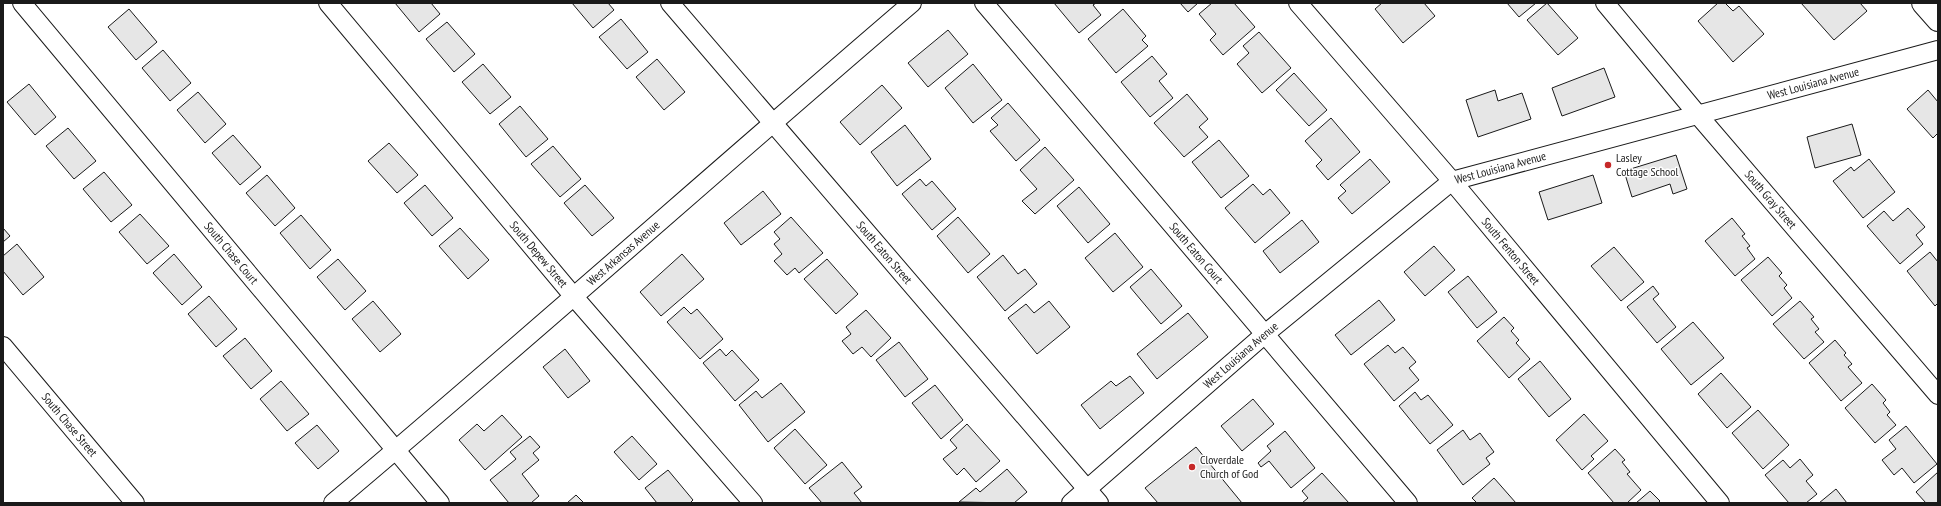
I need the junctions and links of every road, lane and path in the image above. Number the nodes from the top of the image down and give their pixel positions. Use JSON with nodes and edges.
{"nodes":[{"id":1,"x":22,"y":3,"type":"edge"},
{"id":2,"x":328,"y":3,"type":"edge"},
{"id":3,"x":670,"y":3,"type":"edge"},
{"id":4,"x":912,"y":3,"type":"edge"},
{"id":5,"x":984,"y":3,"type":"edge"},
{"id":6,"x":1298,"y":3,"type":"edge"},
{"id":7,"x":1605,"y":3,"type":"edge"},
{"id":8,"x":1924,"y":3,"type":"edge"},
{"id":9,"x":1938,"y":20,"type":"edge"},
{"id":10,"x":1938,"y":50,"type":"edge"},
{"id":11,"x":1698,"y":115,"type":"junction"},
{"id":12,"x":772,"y":124,"type":"junction"},
{"id":13,"x":1452,"y":181,"type":"junction"},
{"id":14,"x":575,"y":298,"type":"junction"},
{"id":15,"x":1266,"y":334,"type":"junction"},
{"id":16,"x":3,"y":346,"type":"edge"},
{"id":17,"x":1938,"y":395,"type":"edge"},
{"id":18,"x":396,"y":450,"type":"junction"},
{"id":19,"x":1087,"y":489,"type":"junction"},
{"id":20,"x":135,"y":503,"type":"edge"},
{"id":21,"x":333,"y":503,"type":"edge"},
{"id":22,"x":440,"y":503,"type":"edge"},
{"id":23,"x":753,"y":503,"type":"edge"},
{"id":24,"x":1071,"y":503,"type":"edge"},
{"id":25,"x":1099,"y":503,"type":"edge"},
{"id":26,"x":1408,"y":503,"type":"edge"},
{"id":27,"x":1720,"y":503,"type":"edge"}],
"edges":[{"from":1,"to":18,"type":"street","name":"South Chase Court"},
{"from":2,"to":14,"type":"street","name":"South Depew Street"},
{"from":3,"to":12,"type":"street","name":"South Eaton Street"},
{"from":4,"to":12,"type":"street","name":"West Arkansas Avenue"},
{"from":5,"to":15,"type":"street","name":"South Eaton Court"},
{"from":6,"to":13,"type":"street","name":"South Fenton Street"},
{"from":7,"to":11,"type":"street","name":"South Gray Street"},
{"from":8,"to":9,"type":"street"},
{"from":10,"to":11,"type":"street","name":"West Louisiana Avenue"},
{"from":11,"to":13,"type":"street","name":"West Louisiana Avenue"},
{"from":11,"to":17,"type":"street","name":"South Gray Street"},
{"from":12,"to":14,"type":"street","name":"West Arkansas Avenue"},
{"from":12,"to":19,"type":"street","name":"South Eaton Street"},
{"from":13,"to":15,"type":"street","name":"West Louisiana Avenue"},
{"from":13,"to":27,"type":"street","name":"South Fenton Street"},
{"from":14,"to":18,"type":"street","name":"West Arkansas Avenue"},
{"from":14,"to":23,"type":"street","name":"South Depew Street"},
{"from":15,"to":19,"type":"street","name":"West Louisiana Avenue"},
{"from":15,"to":26,"type":"street","name":"South Eaton Court"},
{"from":16,"to":20,"type":"street","name":"South Chase Street"},
{"from":18,"to":21,"type":"street","name":"West Arkansas Avenue"},
{"from":18,"to":22,"type":"street","name":"South Chase Court"},
{"from":19,"to":24,"type":"street","name":"West Louisiana Avenue"},
{"from":19,"to":25,"type":"street","name":"South Eaton Street"}]}
